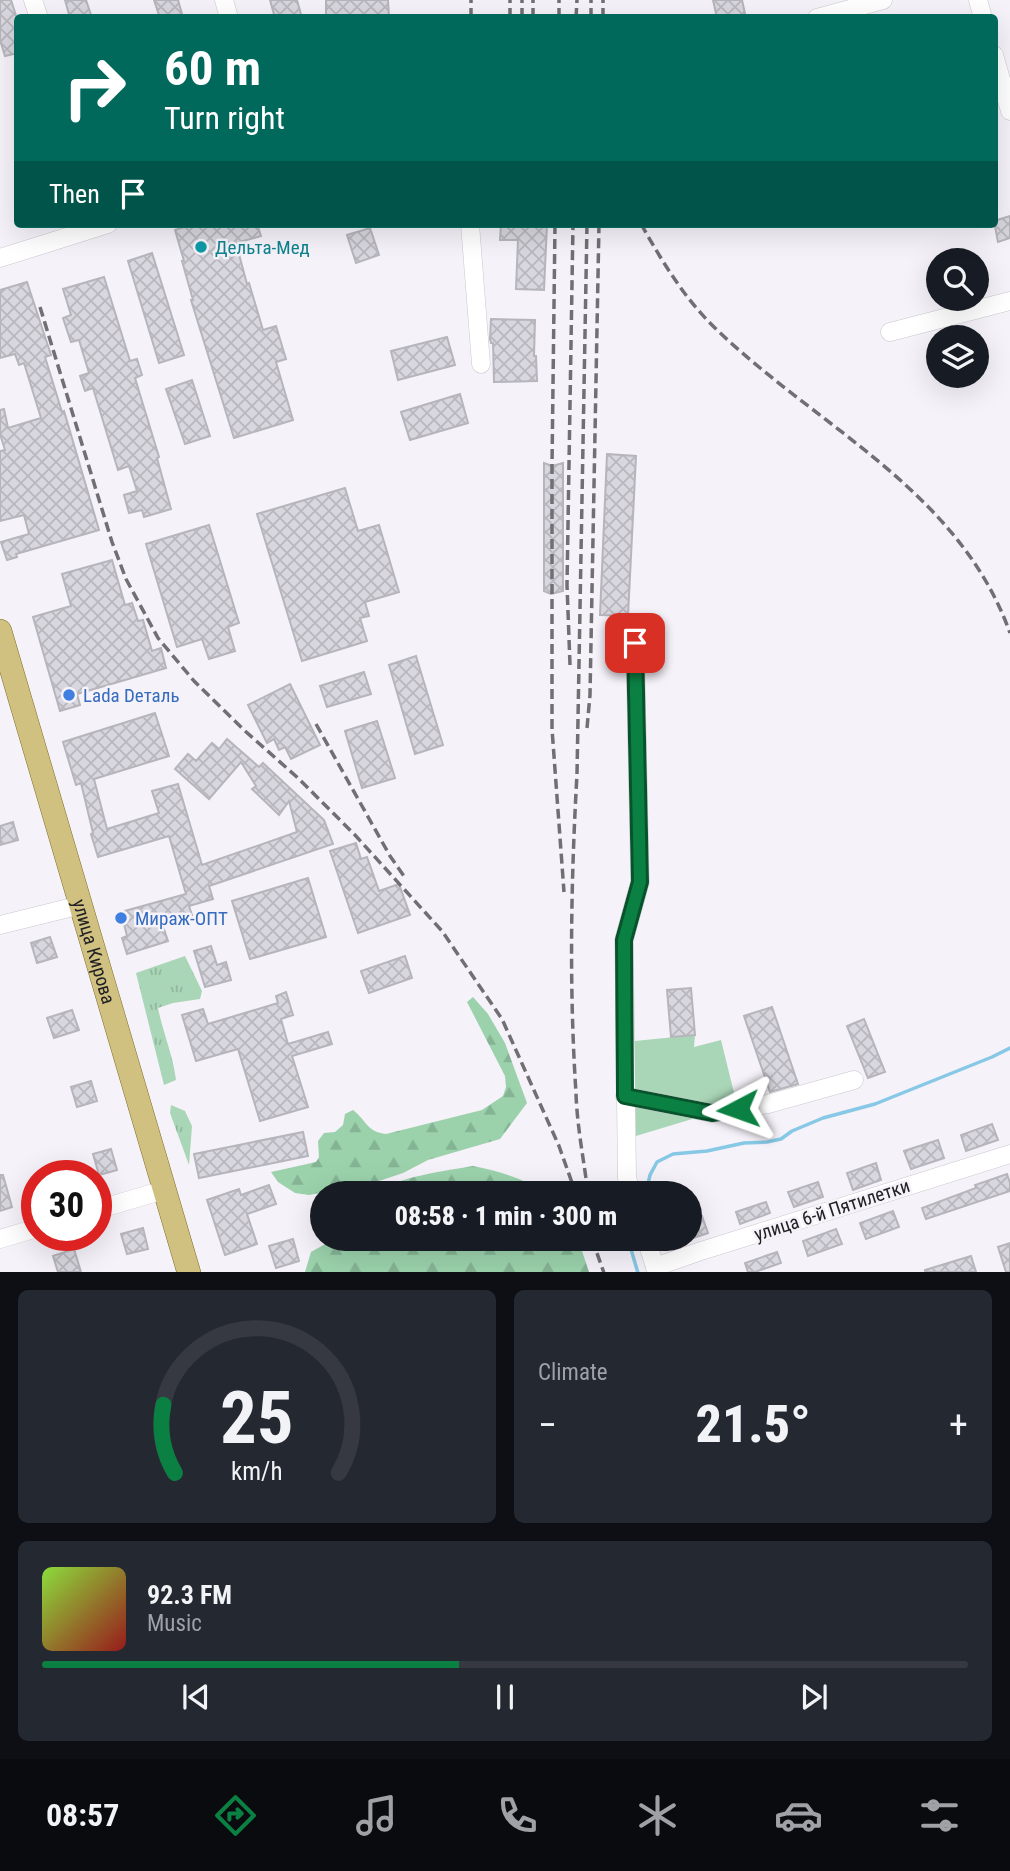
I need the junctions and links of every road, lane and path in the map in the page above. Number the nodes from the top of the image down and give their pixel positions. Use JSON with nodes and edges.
{"nodes":[{"id":1,"x":883,"y":0,"type":"edge"},
{"id":2,"x":832,"y":14,"type":"edge"},
{"id":3,"x":998,"y":69,"type":"edge"},
{"id":4,"x":1010,"y":111,"type":"edge"},
{"id":5,"x":94,"y":228,"type":"edge"},
{"id":6,"x":470,"y":228,"type":"edge"},
{"id":7,"x":0,"y":258,"type":"edge"},
{"id":8,"x":1010,"y":301,"type":"edge"},
{"id":9,"x":890,"y":332,"type":"dead end"},
{"id":10,"x":481,"y":364,"type":"dead end"},
{"id":11,"x":0,"y":631,"type":"edge"},
{"id":12,"x":635,"y":643,"type":"dead end"},
{"id":13,"x":81,"y":905,"type":"junction"},
{"id":14,"x":0,"y":925,"type":"edge"},
{"id":15,"x":854,"y":1080,"type":"dead end"},
{"id":16,"x":625,"y":1096,"type":"junction"},
{"id":17,"x":1010,"y":1154,"type":"edge"},
{"id":18,"x":628,"y":1181,"type":"edge"},
{"id":19,"x":164,"y":1190,"type":"junction"},
{"id":20,"x":112,"y":1205,"type":"edge"},
{"id":21,"x":21,"y":1233,"type":"edge"},
{"id":22,"x":0,"y":1239,"type":"edge"},
{"id":23,"x":650,"y":1251,"type":"edge"},
{"id":24,"x":656,"y":1270,"type":"edge"},
{"id":25,"x":189,"y":1272,"type":"edge"}],
"edges":[{"from":1,"to":2,"type":"street"},
{"from":3,"to":4,"type":"street"},
{"from":5,"to":7,"type":"street"},
{"from":6,"to":10,"type":"street"},
{"from":8,"to":9,"type":"street"},
{"from":11,"to":13,"type":"main road","name":"улица Кирова"},
{"from":12,"to":16,"type":"street"},
{"from":13,"to":14,"type":"street"},
{"from":13,"to":19,"type":"main road","name":"улица Кирова"},
{"from":15,"to":16,"type":"street"},
{"from":16,"to":18,"type":"street"},
{"from":17,"to":24,"type":"street","name":"улица 6-й Пятилетки"},
{"from":19,"to":20,"type":"street"},
{"from":19,"to":25,"type":"main road","name":"улица Кирова"},
{"from":21,"to":22,"type":"street"},
{"from":23,"to":24,"type":"street"}]}
